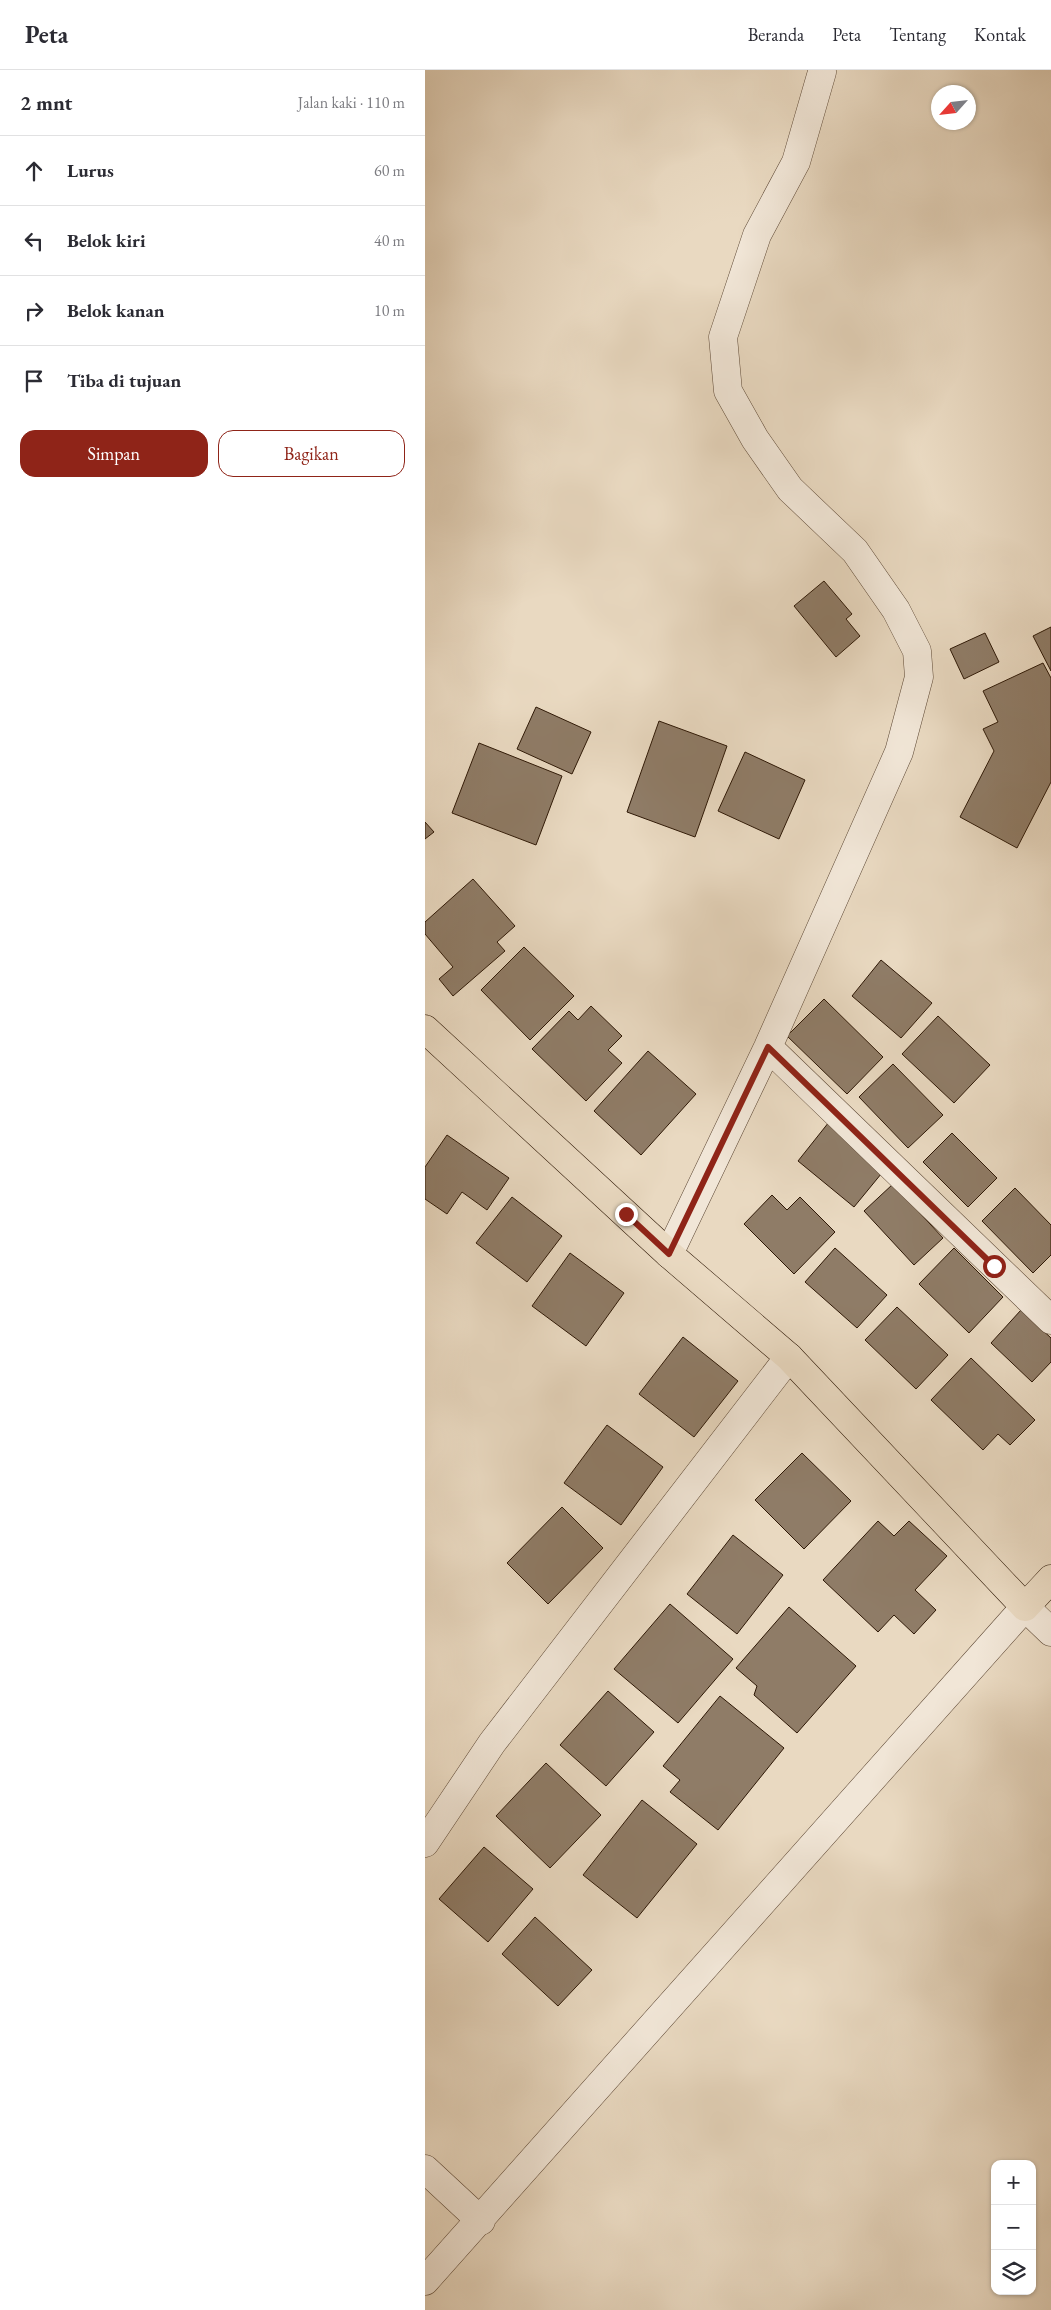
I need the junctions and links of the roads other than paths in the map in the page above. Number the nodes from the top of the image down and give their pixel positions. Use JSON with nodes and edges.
{"nodes":[{"id":1,"x":822,"y":72,"type":"dead end"},
{"id":2,"x":425,"y":1029,"type":"edge"},
{"id":3,"x":768,"y":1047,"type":"junction"},
{"id":4,"x":669,"y":1254,"type":"junction"},
{"id":5,"x":1051,"y":1320,"type":"edge"},
{"id":6,"x":789,"y":1356,"type":"junction"},
{"id":7,"x":1051,"y":1580,"type":"edge"},
{"id":8,"x":1025,"y":1607,"type":"junction"},
{"id":9,"x":1051,"y":1632,"type":"edge"},
{"id":10,"x":425,"y":1843,"type":"edge"},
{"id":11,"x":425,"y":2169,"type":"edge"},
{"id":12,"x":481,"y":2220,"type":"junction"},
{"id":13,"x":425,"y":2281,"type":"edge"}],
"edges":[{"from":1,"to":3,"type":"street"},
{"from":2,"to":4,"type":"main road"},
{"from":3,"to":4,"type":"street"},
{"from":3,"to":5,"type":"street"},
{"from":4,"to":6,"type":"main road"},
{"from":6,"to":8,"type":"main road"},
{"from":6,"to":10,"type":"street"},
{"from":7,"to":8,"type":"main road"},
{"from":8,"to":9,"type":"street"},
{"from":8,"to":12,"type":"street"},
{"from":11,"to":12,"type":"street"},
{"from":12,"to":13,"type":"street"}]}
